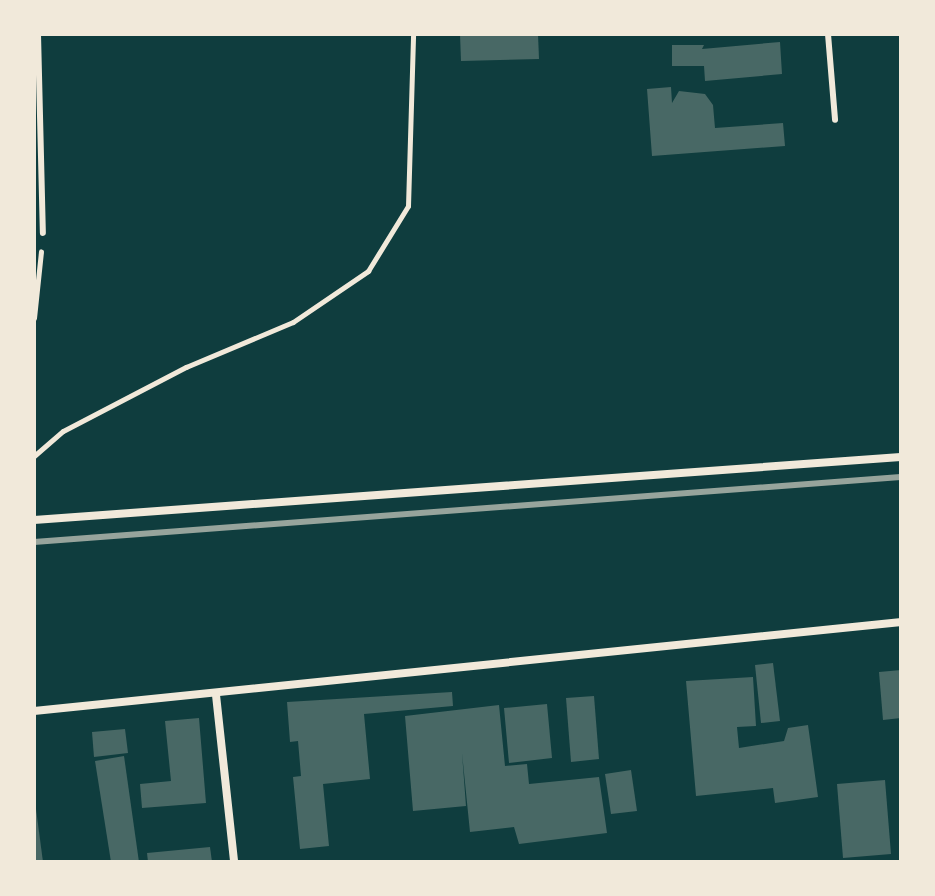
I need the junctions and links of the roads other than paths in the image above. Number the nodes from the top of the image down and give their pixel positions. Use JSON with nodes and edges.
{"nodes":[{"id":1,"x":38,"y":34,"type":"edge"},
{"id":2,"x":828,"y":34,"type":"edge"},
{"id":3,"x":835,"y":120,"type":"dead end"},
{"id":4,"x":43,"y":233,"type":"road end"},
{"id":5,"x":901,"y":457,"type":"edge"},
{"id":6,"x":34,"y":520,"type":"edge"},
{"id":7,"x":901,"y":622,"type":"edge"},
{"id":8,"x":216,"y":695,"type":"junction"},
{"id":9,"x":34,"y":711,"type":"edge"},
{"id":10,"x":234,"y":862,"type":"edge"}],
"edges":[{"from":1,"to":4,"type":"lane"},
{"from":2,"to":3,"type":"lane"},
{"from":5,"to":6,"type":"street"},
{"from":7,"to":8,"type":"street"},
{"from":8,"to":9,"type":"street"},
{"from":8,"to":10,"type":"street"}]}
